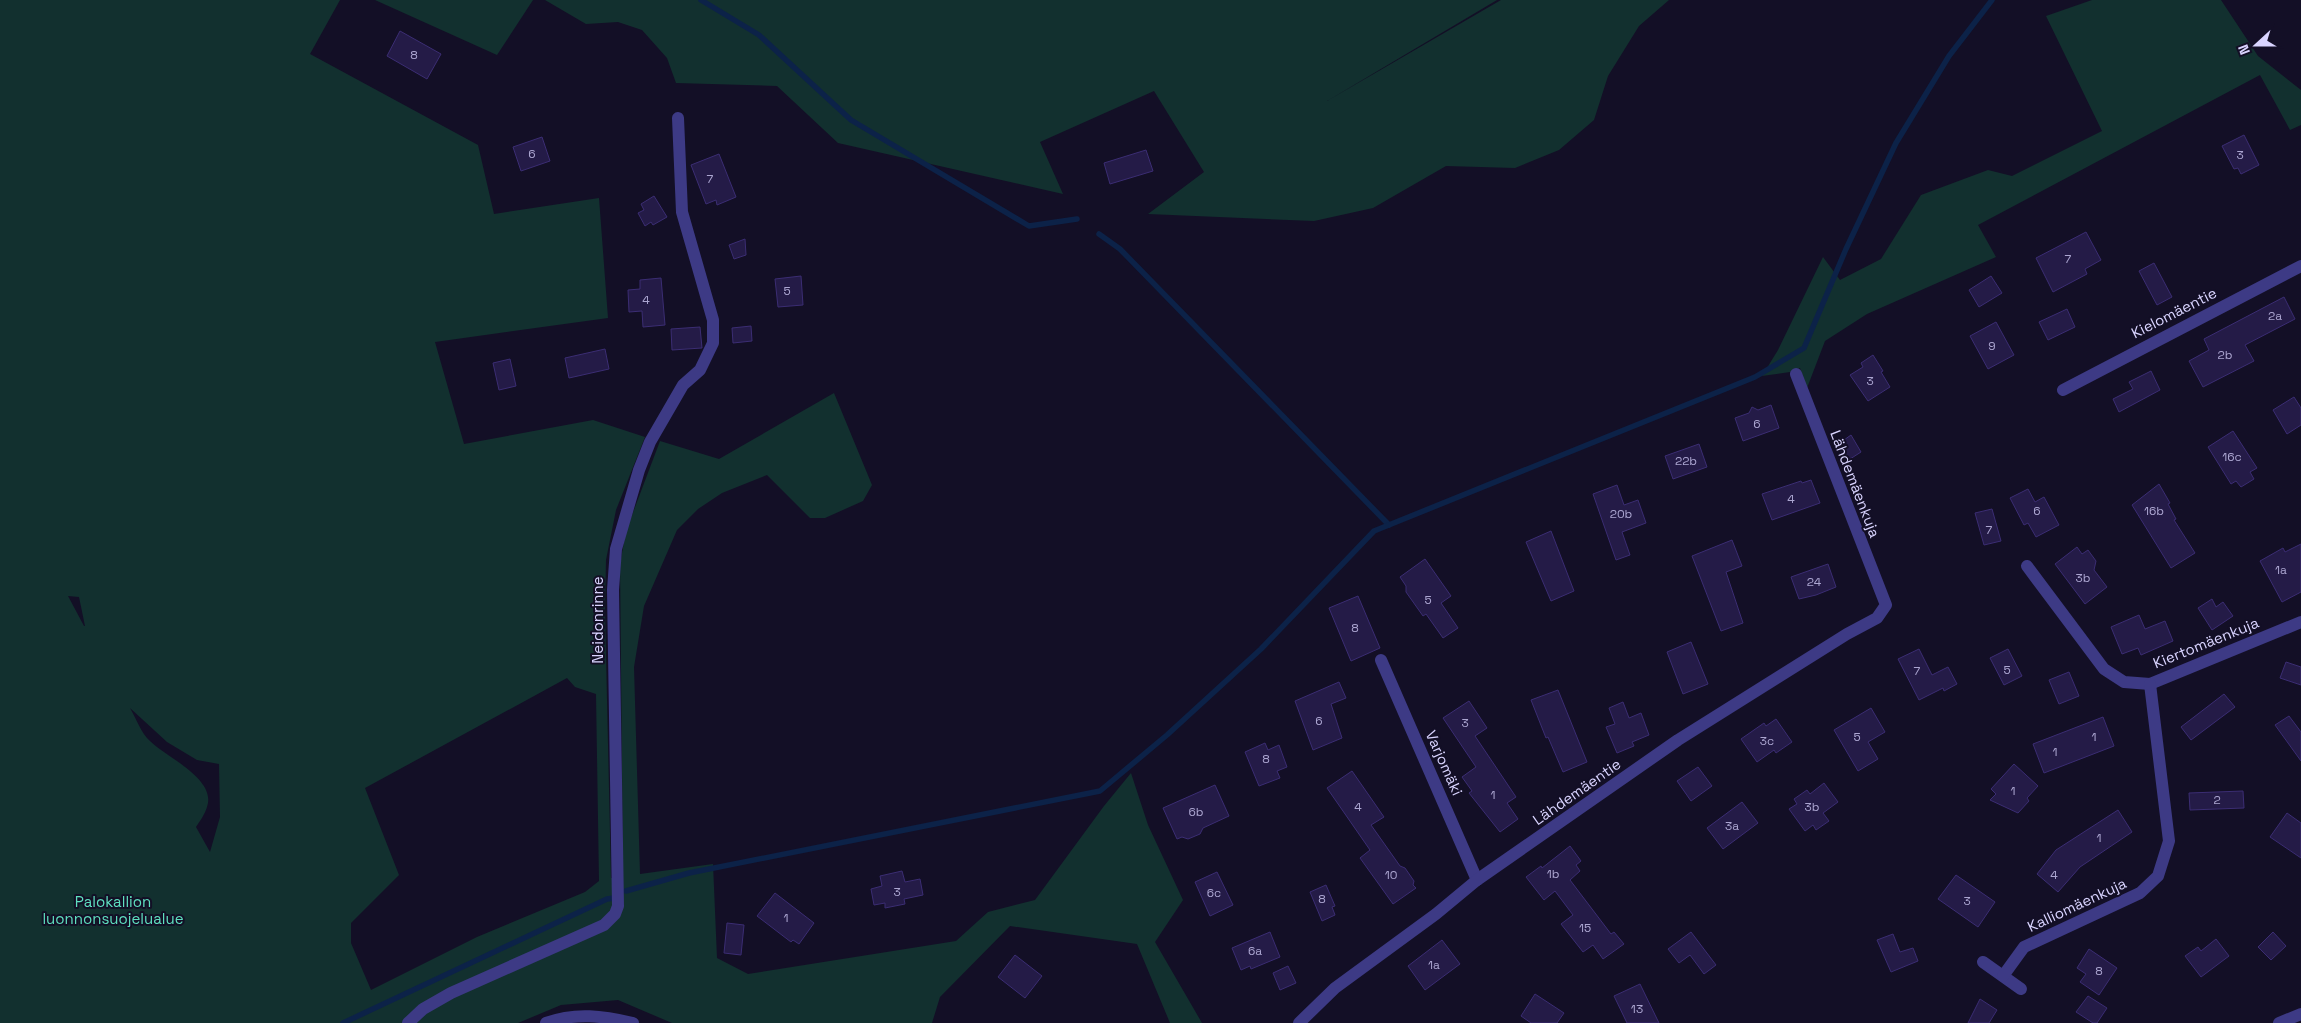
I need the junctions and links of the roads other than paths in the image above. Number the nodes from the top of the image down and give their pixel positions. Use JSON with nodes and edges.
{"nodes":[{"id":1,"x":678,"y":118,"type":"dead end"},
{"id":2,"x":2301,"y":266,"type":"edge"},
{"id":3,"x":1796,"y":374,"type":"dead end"},
{"id":4,"x":2063,"y":390,"type":"dead end"},
{"id":5,"x":2027,"y":566,"type":"dead end"},
{"id":6,"x":1886,"y":606,"type":"joint"},
{"id":7,"x":2301,"y":622,"type":"edge"},
{"id":8,"x":1382,"y":660,"type":"dead end"},
{"id":9,"x":2150,"y":684,"type":"junction"},
{"id":10,"x":1478,"y":880,"type":"junction"},
{"id":11,"x":1983,"y":962,"type":"dead end"},
{"id":12,"x":2003,"y":976,"type":"junction"},
{"id":13,"x":2021,"y":989,"type":"dead end"},
{"id":14,"x":2301,"y":1014,"type":"edge"},
{"id":15,"x":408,"y":1023,"type":"edge"},
{"id":16,"x":546,"y":1023,"type":"edge"},
{"id":17,"x":633,"y":1023,"type":"edge"},
{"id":18,"x":1299,"y":1023,"type":"edge"},
{"id":19,"x":2279,"y":1023,"type":"edge"}],
"edges":[{"from":1,"to":15,"type":"street","name":"Neidonrinne"},
{"from":2,"to":4,"type":"street","name":"Kielomäentie"},
{"from":3,"to":6,"type":"street","name":"Lähdemäenkuja"},
{"from":5,"to":9,"type":"street","name":"Kiertomäenkuja"},
{"from":6,"to":10,"type":"street","name":"Lähdemäentie"},
{"from":7,"to":9,"type":"street","name":"Kiertomäenkuja"},
{"from":8,"to":10,"type":"street","name":"Varjomäki"},
{"from":9,"to":12,"type":"street","name":"Kalliomäenkuja"},
{"from":10,"to":18,"type":"street","name":"Lähdemäentie"},
{"from":11,"to":12,"type":"street"},
{"from":12,"to":13,"type":"street"},
{"from":14,"to":19,"type":"street"},
{"from":16,"to":17,"type":"street"}]}
